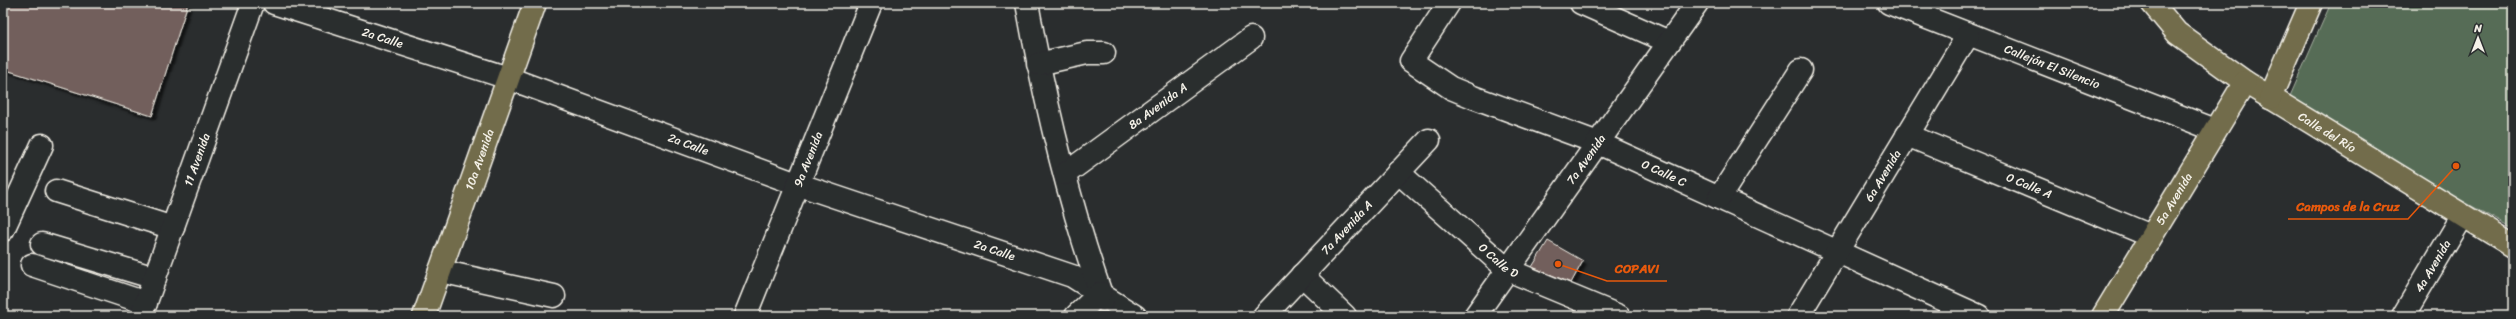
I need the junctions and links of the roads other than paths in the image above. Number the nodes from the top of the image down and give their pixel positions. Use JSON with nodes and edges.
{"nodes":[{"id":1,"x":253,"y":3,"type":"edge"},
{"id":2,"x":274,"y":3,"type":"edge"},
{"id":3,"x":534,"y":3,"type":"edge"},
{"id":4,"x":871,"y":3,"type":"edge"},
{"id":5,"x":1027,"y":3,"type":"edge"},
{"id":6,"x":1450,"y":3,"type":"edge"},
{"id":7,"x":1581,"y":3,"type":"edge"},
{"id":8,"x":1697,"y":3,"type":"edge"},
{"id":9,"x":1889,"y":3,"type":"edge"},
{"id":10,"x":2152,"y":3,"type":"edge"},
{"id":11,"x":2311,"y":3,"type":"edge"},
{"id":12,"x":1968,"y":35,"type":"junction"},
{"id":13,"x":1251,"y":38,"type":"dead end"},
{"id":14,"x":1669,"y":42,"type":"junction"},
{"id":15,"x":1104,"y":53,"type":"dead end"},
{"id":16,"x":1038,"y":64,"type":"junction"},
{"id":17,"x":1801,"y":70,"type":"dead end"},
{"id":18,"x":508,"y":78,"type":"junction"},
{"id":19,"x":2245,"y":82,"type":"junction"},
{"id":20,"x":2270,"y":98,"type":"junction"},
{"id":21,"x":2215,"y":130,"type":"junction"},
{"id":22,"x":1906,"y":135,"type":"junction"},
{"id":23,"x":1429,"y":140,"type":"dead end"},
{"id":24,"x":1598,"y":143,"type":"junction"},
{"id":25,"x":42,"y":145,"type":"dead end"},
{"id":26,"x":1398,"y":172,"type":"junction"},
{"id":27,"x":1065,"y":174,"type":"junction"},
{"id":28,"x":797,"y":184,"type":"junction"},
{"id":29,"x":56,"y":191,"type":"dead end"},
{"id":30,"x":1719,"y":198,"type":"junction"},
{"id":31,"x":2462,"y":217,"type":"junction"},
{"id":32,"x":173,"y":228,"type":"junction"},
{"id":33,"x":3,"y":230,"type":"edge"},
{"id":34,"x":2151,"y":236,"type":"junction"},
{"id":35,"x":42,"y":244,"type":"dead end"},
{"id":36,"x":2513,"y":246,"type":"edge"},
{"id":37,"x":1836,"y":251,"type":"junction"},
{"id":38,"x":32,"y":265,"type":"dead end"},
{"id":39,"x":1508,"y":270,"type":"junction"},
{"id":40,"x":440,"y":271,"type":"junction"},
{"id":41,"x":1302,"y":275,"type":"junction"},
{"id":42,"x":155,"y":278,"type":"junction"},
{"id":43,"x":1100,"y":293,"type":"junction"},
{"id":44,"x":554,"y":296,"type":"dead end"},
{"id":45,"x":144,"y":310,"type":"edge"},
{"id":46,"x":424,"y":316,"type":"edge"},
{"id":47,"x":745,"y":316,"type":"edge"},
{"id":48,"x":1076,"y":316,"type":"edge"},
{"id":49,"x":1108,"y":316,"type":"edge"},
{"id":50,"x":1135,"y":316,"type":"edge"},
{"id":51,"x":1264,"y":316,"type":"edge"},
{"id":52,"x":1345,"y":316,"type":"edge"},
{"id":53,"x":1475,"y":316,"type":"edge"},
{"id":54,"x":1619,"y":316,"type":"edge"},
{"id":55,"x":1798,"y":316,"type":"edge"},
{"id":56,"x":1979,"y":316,"type":"edge"},
{"id":57,"x":2103,"y":316,"type":"edge"},
{"id":58,"x":2403,"y":316,"type":"edge"}],
"edges":[{"from":1,"to":32,"type":"street","name":"11 Avenida"},
{"from":2,"to":18,"type":"street","name":"2a Calle"},
{"from":3,"to":18,"type":"main road","name":"10a Avenida"},
{"from":4,"to":28,"type":"street","name":"9a Avenida"},
{"from":5,"to":16,"type":"street"},
{"from":6,"to":24,"type":"street","name":"0 Calle C"},
{"from":7,"to":14,"type":"street"},
{"from":8,"to":14,"type":"street","name":"7a Avenida"},
{"from":9,"to":12,"type":"street","name":"Callejón El Silencio"},
{"from":10,"to":19,"type":"main road","name":"Calle del Río"},
{"from":11,"to":20,"type":"main road"},
{"from":12,"to":21,"type":"street","name":"Callejón El Silencio"},
{"from":12,"to":22,"type":"street","name":"6a Avenida"},
{"from":13,"to":27,"type":"street","name":"8a Avenida A"},
{"from":14,"to":24,"type":"street","name":"7a Avenida"},
{"from":15,"to":16,"type":"street"},
{"from":16,"to":27,"type":"street"},
{"from":17,"to":30,"type":"street"},
{"from":18,"to":28,"type":"street","name":"2a Calle"},
{"from":18,"to":40,"type":"main road","name":"10a Avenida"},
{"from":19,"to":20,"type":"main road","name":"Calle del Río"},
{"from":19,"to":21,"type":"main road","name":"5a Avenida"},
{"from":20,"to":31,"type":"main road","name":"Calle del Río"},
{"from":21,"to":34,"type":"main road","name":"5a Avenida"},
{"from":22,"to":34,"type":"street","name":"0 Calle A"},
{"from":22,"to":37,"type":"street","name":"6a Avenida"},
{"from":23,"to":26,"type":"street","name":"7a Avenida A"},
{"from":24,"to":30,"type":"street","name":"0 Calle C"},
{"from":24,"to":39,"type":"street","name":"7a Avenida"},
{"from":25,"to":33,"type":"street"},
{"from":26,"to":39,"type":"street","name":"0 Calle D"},
{"from":26,"to":41,"type":"street","name":"7a Avenida A"},
{"from":27,"to":43,"type":"street"},
{"from":28,"to":43,"type":"street","name":"2a Calle"},
{"from":28,"to":47,"type":"street","name":"9a Avenida"},
{"from":29,"to":32,"type":"street"},
{"from":30,"to":37,"type":"street","name":"0 Calle C"},
{"from":31,"to":36,"type":"main road","name":"Calle del Río"},
{"from":31,"to":58,"type":"street","name":"4a Avenida"},
{"from":32,"to":42,"type":"street","name":"11 Avenida"},
{"from":34,"to":57,"type":"main road","name":"5a Avenida"},
{"from":35,"to":42,"type":"street"},
{"from":37,"to":55,"type":"street","name":"6a Avenida"},
{"from":37,"to":56,"type":"street","name":"0 Calle C"},
{"from":38,"to":45,"type":"street"},
{"from":39,"to":53,"type":"street","name":"7a Avenida"},
{"from":39,"to":54,"type":"street","name":"0 Calle D"},
{"from":40,"to":44,"type":"street"},
{"from":40,"to":46,"type":"main road","name":"10a Avenida"},
{"from":41,"to":51,"type":"street","name":"7a Avenida A"},
{"from":41,"to":52,"type":"street"},
{"from":42,"to":45,"type":"street","name":"11 Avenida"},
{"from":43,"to":48,"type":"street"},
{"from":43,"to":49,"type":"street"},
{"from":43,"to":50,"type":"street","name":"2a Calle"}]}
